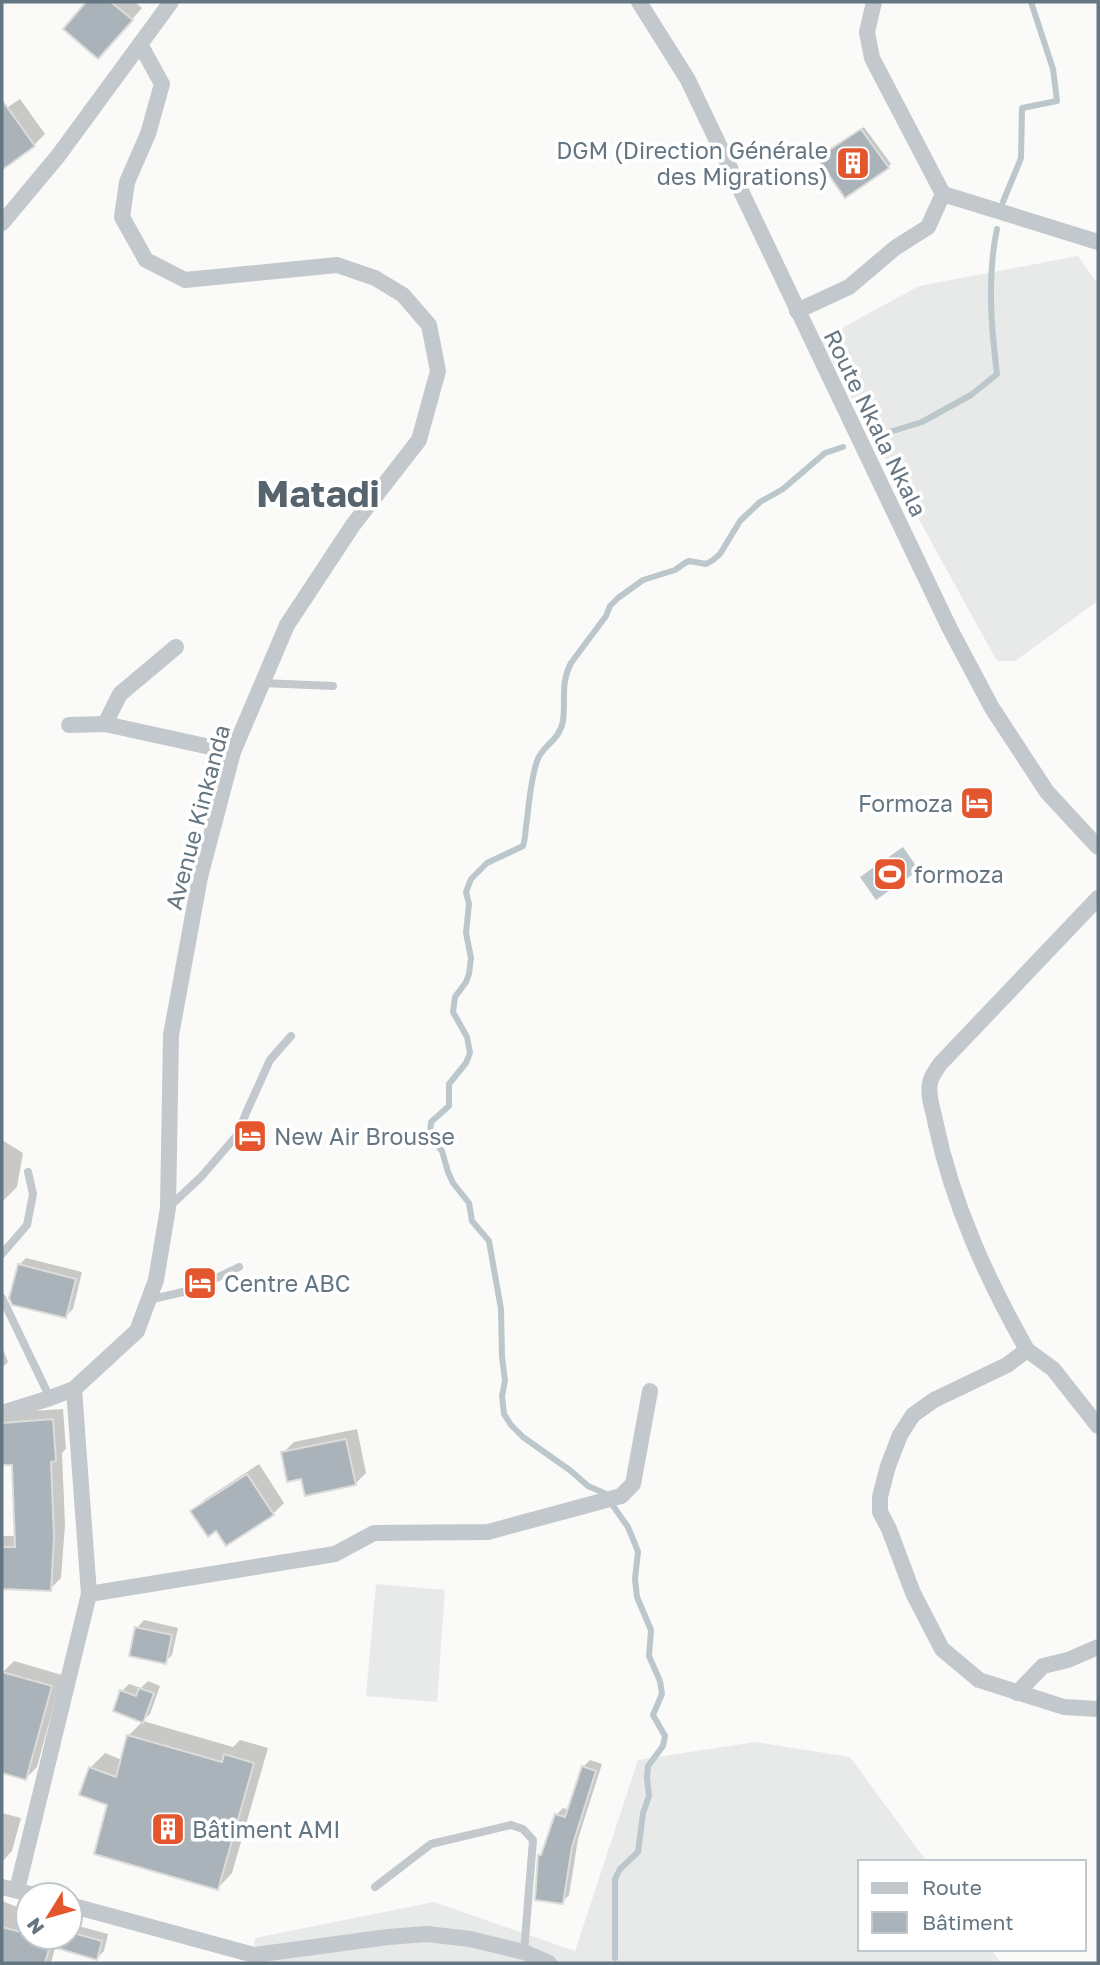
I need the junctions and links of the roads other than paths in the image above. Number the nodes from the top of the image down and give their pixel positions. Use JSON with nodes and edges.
{"nodes":[{"id":1,"x":171,"y":2,"type":"edge"},
{"id":2,"x":639,"y":2,"type":"edge"},
{"id":3,"x":874,"y":2,"type":"edge"},
{"id":4,"x":140,"y":44,"type":"junction"},
{"id":5,"x":943,"y":194,"type":"junction"},
{"id":6,"x":2,"y":223,"type":"edge"},
{"id":7,"x":1098,"y":242,"type":"edge"},
{"id":8,"x":797,"y":311,"type":"junction"},
{"id":9,"x":176,"y":647,"type":"dead end"},
{"id":10,"x":262,"y":683,"type":"junction"},
{"id":11,"x":333,"y":687,"type":"dead end"},
{"id":12,"x":105,"y":724,"type":"junction"},
{"id":13,"x":69,"y":725,"type":"dead end"},
{"id":14,"x":233,"y":751,"type":"junction"},
{"id":15,"x":1098,"y":847,"type":"edge"},
{"id":16,"x":1098,"y":898,"type":"edge"},
{"id":17,"x":291,"y":1036,"type":"dead end"},
{"id":18,"x":28,"y":1172,"type":"dead end"},
{"id":19,"x":168,"y":1208,"type":"junction"},
{"id":20,"x":2,"y":1254,"type":"edge"},
{"id":21,"x":239,"y":1267,"type":"dead end"},
{"id":22,"x":2,"y":1298,"type":"edge"},
{"id":23,"x":148,"y":1300,"type":"junction"},
{"id":24,"x":1027,"y":1350,"type":"junction"},
{"id":25,"x":74,"y":1389,"type":"junction"},
{"id":26,"x":650,"y":1391,"type":"dead end"},
{"id":27,"x":50,"y":1398,"type":"junction"},
{"id":28,"x":2,"y":1413,"type":"edge"},
{"id":29,"x":1098,"y":1426,"type":"edge"},
{"id":30,"x":89,"y":1594,"type":"junction"},
{"id":31,"x":1098,"y":1647,"type":"edge"},
{"id":32,"x":1017,"y":1693,"type":"junction"},
{"id":33,"x":1098,"y":1709,"type":"edge"},
{"id":34,"x":374,"y":1886,"type":"dead end"},
{"id":35,"x":9,"y":1889,"type":"edge"},
{"id":36,"x":84,"y":1909,"type":"edge"},
{"id":37,"x":524,"y":1952,"type":"junction"},
{"id":38,"x":549,"y":1963,"type":"edge"}],
"edges":[{"from":1,"to":4,"type":"street"},
{"from":2,"to":8,"type":"street","name":"Route Nkala Nkala"},
{"from":3,"to":5,"type":"street"},
{"from":4,"to":6,"type":"street"},
{"from":4,"to":10,"type":"street","name":"Avenue Kinkanda"},
{"from":5,"to":7,"type":"street"},
{"from":5,"to":8,"type":"street"},
{"from":8,"to":15,"type":"street","name":"Route Nkala Nkala"},
{"from":9,"to":12,"type":"street"},
{"from":10,"to":11,"type":"lane"},
{"from":10,"to":14,"type":"street","name":"Avenue Kinkanda"},
{"from":12,"to":13,"type":"street"},
{"from":12,"to":14,"type":"street"},
{"from":14,"to":19,"type":"street","name":"Avenue Kinkanda"},
{"from":16,"to":24,"type":"street"},
{"from":17,"to":19,"type":"lane"},
{"from":18,"to":20,"type":"lane"},
{"from":19,"to":23,"type":"street","name":"Avenue Kinkanda"},
{"from":21,"to":23,"type":"lane"},
{"from":22,"to":27,"type":"lane"},
{"from":23,"to":25,"type":"street","name":"Avenue Kinkanda"},
{"from":24,"to":29,"type":"street"},
{"from":24,"to":32,"type":"street"},
{"from":25,"to":27,"type":"street","name":"Avenue Kinkanda"},
{"from":25,"to":30,"type":"street"},
{"from":26,"to":30,"type":"street"},
{"from":27,"to":28,"type":"street","name":"Avenue Kinkanda"},
{"from":30,"to":35,"type":"street"},
{"from":31,"to":32,"type":"street"},
{"from":32,"to":33,"type":"street"},
{"from":34,"to":37,"type":"lane"},
{"from":36,"to":37,"type":"street"},
{"from":37,"to":38,"type":"street"}]}
